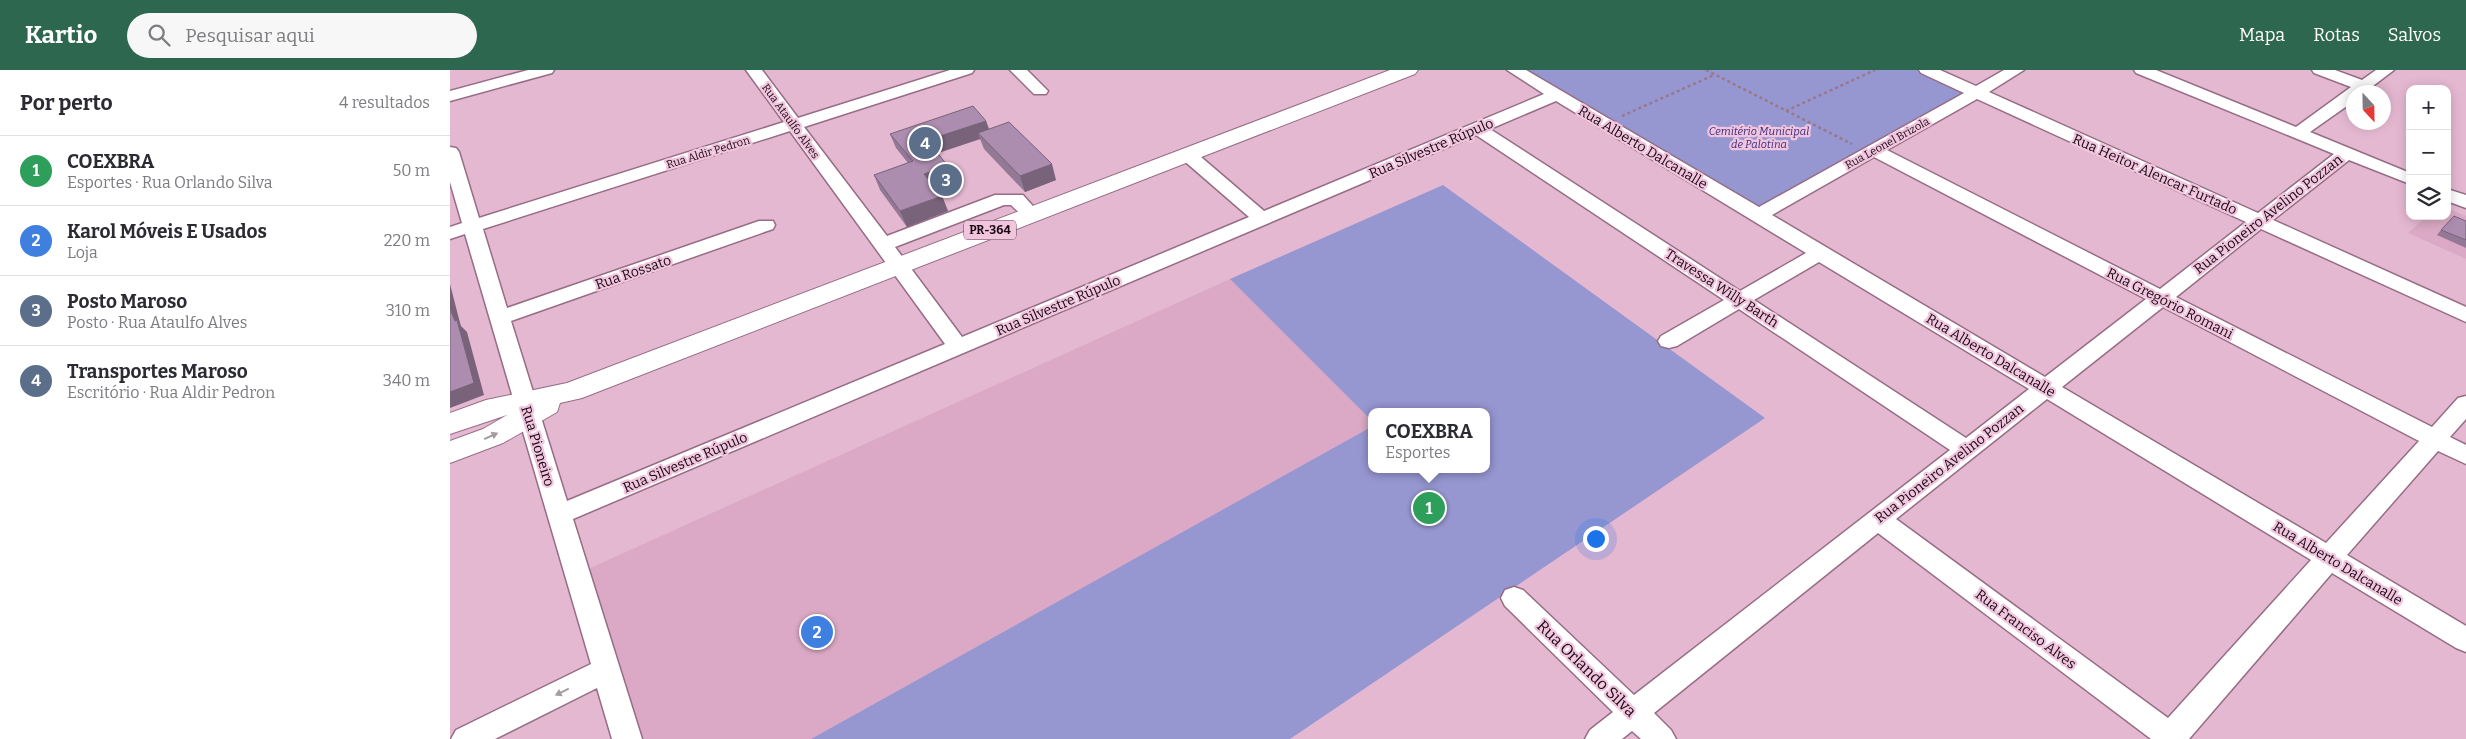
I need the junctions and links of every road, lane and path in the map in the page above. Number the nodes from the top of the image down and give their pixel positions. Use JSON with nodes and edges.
{"nodes":[{"id":1,"x":546,"y":70,"type":"edge"},
{"id":2,"x":754,"y":70,"type":"edge"},
{"id":3,"x":966,"y":70,"type":"edge"},
{"id":4,"x":1018,"y":70,"type":"edge"},
{"id":5,"x":1408,"y":70,"type":"edge"},
{"id":6,"x":1515,"y":70,"type":"edge"},
{"id":7,"x":1706,"y":70,"type":"edge"},
{"id":8,"x":1875,"y":70,"type":"edge"},
{"id":9,"x":1927,"y":70,"type":"edge"},
{"id":10,"x":2016,"y":70,"type":"edge"},
{"id":11,"x":2142,"y":70,"type":"edge"},
{"id":12,"x":2320,"y":70,"type":"edge"},
{"id":13,"x":2386,"y":70,"type":"edge"},
{"id":14,"x":1715,"y":75,"type":"junction"},
{"id":15,"x":2360,"y":85,"type":"edge"},
{"id":16,"x":2364,"y":85,"type":"edge"},
{"id":17,"x":1040,"y":91,"type":"dead end"},
{"id":18,"x":1977,"y":93,"type":"junction"},
{"id":19,"x":1557,"y":95,"type":"junction"},
{"id":20,"x":450,"y":96,"type":"edge"},
{"id":21,"x":2346,"y":99,"type":"edge"},
{"id":22,"x":1786,"y":111,"type":"junction"},
{"id":23,"x":1604,"y":124,"type":"junction"},
{"id":24,"x":793,"y":125,"type":"junction"},
{"id":25,"x":1478,"y":128,"type":"junction"},
{"id":26,"x":2298,"y":134,"type":"junction"},
{"id":27,"x":1864,"y":148,"type":"junction"},
{"id":28,"x":450,"y":152,"type":"edge"},
{"id":29,"x":2347,"y":153,"type":"junction"},
{"id":30,"x":1188,"y":155,"type":"junction"},
{"id":31,"x":2406,"y":177,"type":"edge"},
{"id":32,"x":2451,"y":196,"type":"edge"},
{"id":33,"x":2466,"y":202,"type":"edge"},
{"id":34,"x":1032,"y":214,"type":"junction"},
{"id":35,"x":1757,"y":216,"type":"junction"},
{"id":36,"x":1262,"y":219,"type":"junction"},
{"id":37,"x":2260,"y":221,"type":"junction"},
{"id":38,"x":766,"y":225,"type":"dead end"},
{"id":39,"x":472,"y":226,"type":"junction"},
{"id":40,"x":450,"y":233,"type":"edge"},
{"id":41,"x":884,"y":244,"type":"junction"},
{"id":42,"x":1820,"y":253,"type":"junction"},
{"id":43,"x":900,"y":264,"type":"junction"},
{"id":44,"x":2161,"y":298,"type":"junction"},
{"id":45,"x":1740,"y":300,"type":"junction"},
{"id":46,"x":2466,"y":315,"type":"edge"},
{"id":47,"x":500,"y":318,"type":"junction"},
{"id":48,"x":1669,"y":341,"type":"dead end"},
{"id":49,"x":958,"y":346,"type":"junction"},
{"id":50,"x":2045,"y":388,"type":"junction"},
{"id":51,"x":2466,"y":404,"type":"edge"},
{"id":52,"x":527,"y":408,"type":"junction"},
{"id":53,"x":450,"y":424,"type":"edge"},
{"id":54,"x":2435,"y":439,"type":"junction"},
{"id":55,"x":1966,"y":449,"type":"junction"},
{"id":56,"x":450,"y":452,"type":"edge"},
{"id":57,"x":2466,"y":455,"type":"edge"},
{"id":58,"x":559,"y":515,"type":"junction"},
{"id":59,"x":1878,"y":518,"type":"junction"},
{"id":60,"x":2329,"y":558,"type":"junction"},
{"id":61,"x":1514,"y":598,"type":"dead end"},
{"id":62,"x":2466,"y":640,"type":"edge"},
{"id":63,"x":606,"y":670,"type":"junction"},
{"id":64,"x":1633,"y":712,"type":"junction"},
{"id":65,"x":2171,"y":738,"type":"edge"},
{"id":66,"x":466,"y":739,"type":"edge"},
{"id":67,"x":627,"y":739,"type":"edge"},
{"id":68,"x":1600,"y":739,"type":"edge"},
{"id":69,"x":1661,"y":739,"type":"edge"}],
"edges":[{"from":1,"to":20,"type":"street"},
{"from":2,"to":24,"type":"street","name":"Rua Ataulfo Alves"},
{"from":3,"to":24,"type":"street","name":"Rua Aldir Pedron"},
{"from":4,"to":17,"type":"street"},
{"from":5,"to":30,"type":"main road","number":"PR-364"},
{"from":6,"to":19,"type":"street","name":"Rua Alberto Dalcanalle"},
{"from":7,"to":14,"type":"path"},
{"from":8,"to":22,"type":"path"},
{"from":9,"to":18,"type":"street","name":"Rua Heitor Alencar Furtado"},
{"from":10,"to":18,"type":"street","name":"Rua Leonel Brizola"},
{"from":11,"to":26,"type":"street"},
{"from":12,"to":15,"type":"street"},
{"from":13,"to":16,"type":"street"},
{"from":14,"to":22,"type":"path"},
{"from":14,"to":23,"type":"path"},
{"from":18,"to":27,"type":"street","name":"Rua Leonel Brizola"},
{"from":18,"to":37,"type":"street","name":"Rua Heitor Alencar Furtado"},
{"from":19,"to":23,"type":"street","name":"Rua Alberto Dalcanalle"},
{"from":19,"to":25,"type":"street","name":"Rua Silvestre Rúpulo"},
{"from":21,"to":26,"type":"street"},
{"from":22,"to":27,"type":"path"},
{"from":23,"to":35,"type":"street","name":"Rua Alberto Dalcanalle"},
{"from":24,"to":39,"type":"street","name":"Rua Aldir Pedron"},
{"from":24,"to":41,"type":"street","name":"Rua Ataulfo Alves"},
{"from":25,"to":36,"type":"street","name":"Rua Silvestre Rúpulo"},
{"from":25,"to":45,"type":"street","name":"Travessa Willy Barth"},
{"from":26,"to":29,"type":"street"},
{"from":27,"to":35,"type":"street","name":"Rua Leonel Brizola"},
{"from":27,"to":44,"type":"street","name":"Rua Gregório Romani"},
{"from":28,"to":39,"type":"street","name":"Rua Pioneiro"},
{"from":29,"to":31,"type":"street"},
{"from":29,"to":37,"type":"street","name":"Rua Pioneiro Avelino Pozzan"},
{"from":30,"to":34,"type":"main road","number":"PR-364"},
{"from":30,"to":36,"type":"street"},
{"from":32,"to":33,"type":"street"},
{"from":34,"to":41,"type":"street"},
{"from":34,"to":43,"type":"main road","number":"PR-364"},
{"from":35,"to":42,"type":"street","name":"Rua Alberto Dalcanalle"},
{"from":36,"to":49,"type":"street","name":"Rua Silvestre Rúpulo"},
{"from":37,"to":44,"type":"street","name":"Rua Pioneiro Avelino Pozzan"},
{"from":37,"to":46,"type":"street","name":"Rua Heitor Alencar Furtado"},
{"from":38,"to":47,"type":"street","name":"Rua Rossato"},
{"from":39,"to":40,"type":"street","name":"Rua Aldir Pedron"},
{"from":39,"to":47,"type":"street","name":"Rua Pioneiro"},
{"from":41,"to":43,"type":"street","name":"Rua Ataulfo Alves"},
{"from":42,"to":45,"type":"street"},
{"from":42,"to":50,"type":"street","name":"Rua Alberto Dalcanalle"},
{"from":43,"to":49,"type":"street"},
{"from":43,"to":52,"type":"main road","number":"PR-364"},
{"from":44,"to":50,"type":"street","name":"Rua Pioneiro Avelino Pozzan"},
{"from":44,"to":54,"type":"street","name":"Rua Gregório Romani"},
{"from":45,"to":48,"type":"street"},
{"from":45,"to":55,"type":"street","name":"Travessa Willy Barth"},
{"from":47,"to":52,"type":"street","name":"Rua Pioneiro"},
{"from":49,"to":58,"type":"street","name":"Rua Silvestre Rúpulo"},
{"from":50,"to":55,"type":"street","name":"Rua Pioneiro Avelino Pozzan"},
{"from":50,"to":60,"type":"street","name":"Rua Alberto Dalcanalle"},
{"from":51,"to":54,"type":"street"},
{"from":52,"to":53,"type":"main road"},
{"from":56,"to":52,"type":"main road","one_way":true},
{"from":52,"to":58,"type":"street","name":"Rua Pioneiro"},
{"from":54,"to":57,"type":"street","name":"Rua Gregório Romani"},
{"from":54,"to":60,"type":"street"},
{"from":55,"to":59,"type":"street","name":"Rua Pioneiro Avelino Pozzan"},
{"from":58,"to":63,"type":"street","name":"Rua Pioneiro"},
{"from":59,"to":64,"type":"street","name":"Rua Pioneiro Avelino Pozzan"},
{"from":59,"to":65,"type":"street","name":"Rua Franciso Alves"},
{"from":60,"to":62,"type":"street","name":"Rua Alberto Dalcanalle"},
{"from":60,"to":65,"type":"street"},
{"from":61,"to":64,"type":"street","name":"Rua Orlando Silva"},
{"from":63,"to":66,"type":"street","one_way":true},
{"from":63,"to":67,"type":"street","name":"Rua Pioneiro"},
{"from":64,"to":68,"type":"street","name":"Rua Pioneiro Avelino Pozzan"},
{"from":64,"to":69,"type":"street","name":"Rua Orlando Silva"}]}
